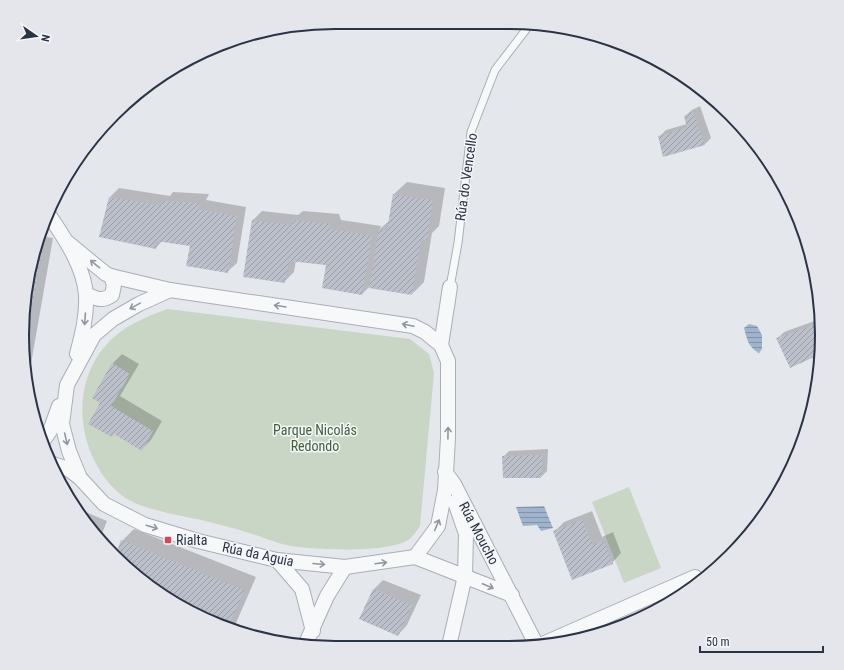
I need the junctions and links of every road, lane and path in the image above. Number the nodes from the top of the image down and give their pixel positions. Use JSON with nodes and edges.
{"nodes":[{"id":1,"x":526,"y":30,"type":"edge"},
{"id":2,"x":52,"y":219,"type":"edge"},
{"id":3,"x":67,"y":242,"type":"junction"},
{"id":4,"x":111,"y":276,"type":"junction"},
{"id":5,"x":450,"y":287,"type":"joint"},
{"id":6,"x":170,"y":290,"type":"junction"},
{"id":7,"x":86,"y":294,"type":"junction"},
{"id":8,"x":441,"y":345,"type":"junction"},
{"id":9,"x":70,"y":380,"type":"junction"},
{"id":10,"x":46,"y":436,"type":"edge"},
{"id":11,"x":59,"y":466,"type":"edge"},
{"id":12,"x":446,"y":472,"type":"junction"},
{"id":13,"x":80,"y":478,"type":"junction"},
{"id":14,"x":445,"y":490,"type":"junction"},
{"id":15,"x":415,"y":557,"type":"junction"},
{"id":16,"x":277,"y":560,"type":"junction"},
{"id":17,"x":345,"y":566,"type":"junction"},
{"id":18,"x":465,"y":576,"type":"junction"},
{"id":19,"x":695,"y":577,"type":"dead end"},
{"id":20,"x":512,"y":595,"type":"junction"},
{"id":21,"x":560,"y":636,"type":"edge"},
{"id":22,"x":309,"y":637,"type":"edge"},
{"id":23,"x":535,"y":639,"type":"edge"},
{"id":24,"x":450,"y":641,"type":"edge"}],
"edges":[{"from":1,"to":5,"type":"lane","name":"Rúa do Vencello"},
{"from":2,"to":3,"type":"street","name":"Rúa da Aguia"},
{"from":4,"to":3,"type":"street","name":"Rúa da Aguia","one_way":true},
{"from":3,"to":7,"type":"street","name":"Rúa da Aguia"},
{"from":4,"to":6,"type":"street","name":"Rúa da Aguia"},
{"from":4,"to":7,"type":"street"},
{"from":5,"to":8,"type":"street","name":"Rúa do Vencello"},
{"from":8,"to":6,"type":"street","name":"Rúa da Aguia","one_way":true},
{"from":6,"to":9,"type":"street","name":"Rúa da Aguia","one_way":true},
{"from":7,"to":9,"type":"street","name":"Rúa da Aguia","one_way":true},
{"from":12,"to":8,"type":"street","one_way":true},
{"from":9,"to":10,"type":"street"},
{"from":9,"to":13,"type":"street","name":"Rúa da Aguia","one_way":true},
{"from":11,"to":13,"type":"street"},
{"from":12,"to":14,"type":"street"},
{"from":12,"to":20,"type":"street","name":"Rúa Moucho"},
{"from":13,"to":16,"type":"street","name":"Rúa da Aguia","one_way":true},
{"from":15,"to":14,"type":"street","one_way":true},
{"from":14,"to":18,"type":"street"},
{"from":17,"to":15,"type":"street","name":"Rúa da Aguia","one_way":true},
{"from":15,"to":18,"type":"street","name":"Rúa Moucho"},
{"from":16,"to":17,"type":"street","name":"Rúa da Aguia","one_way":true},
{"from":16,"to":22,"type":"street"},
{"from":17,"to":22,"type":"street"},
{"from":18,"to":20,"type":"street","name":"Rúa Moucho","one_way":true},
{"from":18,"to":24,"type":"street"},
{"from":19,"to":21,"type":"street"},
{"from":20,"to":23,"type":"street","name":"Rúa Moucho"}]}
